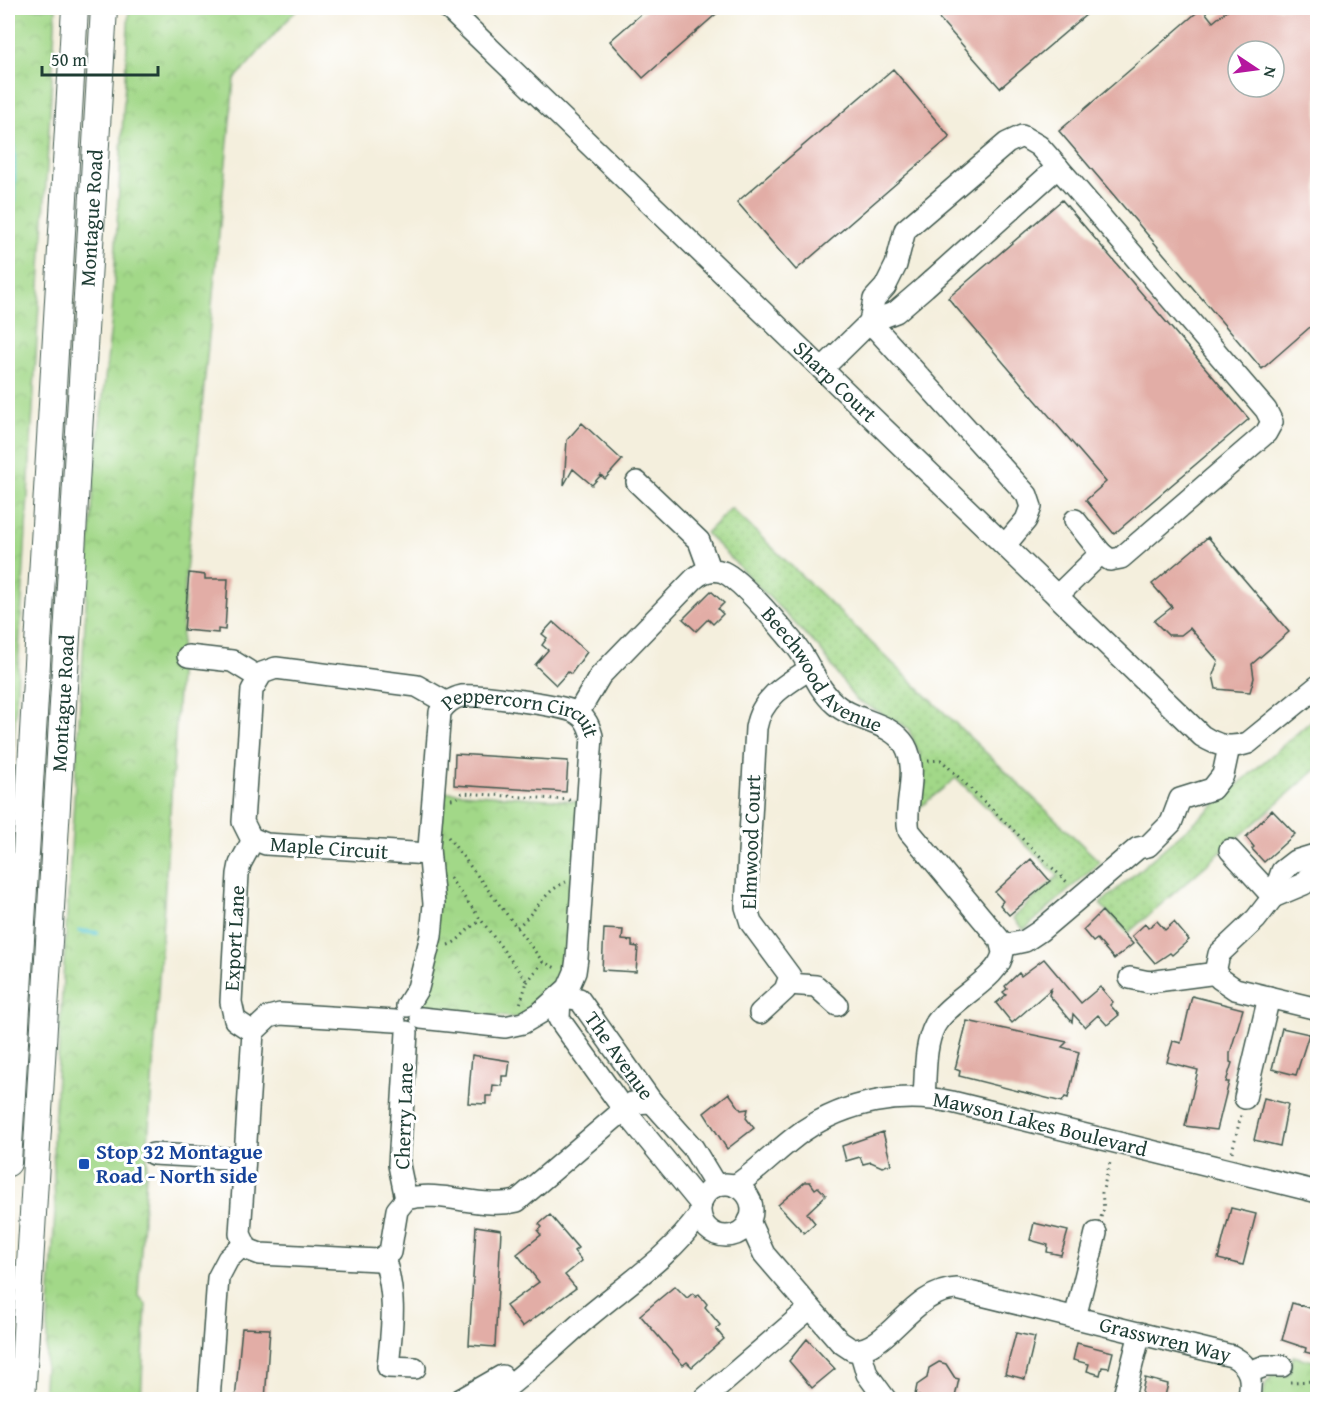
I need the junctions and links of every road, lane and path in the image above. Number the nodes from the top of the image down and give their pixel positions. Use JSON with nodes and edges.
{"nodes":[{"id":1,"x":75,"y":8,"type":"edge"},
{"id":2,"x":104,"y":8,"type":"edge"},
{"id":3,"x":448,"y":8,"type":"edge"},
{"id":4,"x":1058,"y":167,"type":"junction"},
{"id":5,"x":870,"y":322,"type":"junction"},
{"id":6,"x":822,"y":369,"type":"junction"},
{"id":7,"x":637,"y":482,"type":"dead end"},
{"id":8,"x":1075,"y":520,"type":"dead end"},
{"id":9,"x":1005,"y":545,"type":"junction"},
{"id":10,"x":1101,"y":553,"type":"junction"},
{"id":11,"x":710,"y":571,"type":"junction"},
{"id":12,"x":1057,"y":596,"type":"junction"},
{"id":13,"x":188,"y":656,"type":"dead end"},
{"id":14,"x":810,"y":669,"type":"junction"},
{"id":15,"x":258,"y":677,"type":"junction"},
{"id":16,"x":1317,"y":686,"type":"edge"},
{"id":17,"x":447,"y":703,"type":"junction"},
{"id":18,"x":578,"y":713,"type":"junction"},
{"id":19,"x":1229,"y":747,"type":"junction"},
{"id":20,"x":921,"y":762,"type":"dead end"},
{"id":21,"x":433,"y":780,"type":"junction"},
{"id":22,"x":577,"y":796,"type":"dead end"},
{"id":23,"x":442,"y":829,"type":"dead end"},
{"id":24,"x":254,"y":840,"type":"junction"},
{"id":25,"x":1230,"y":850,"type":"dead end"},
{"id":26,"x":429,"y":854,"type":"junction"},
{"id":27,"x":1317,"y":854,"type":"edge"},
{"id":28,"x":1317,"y":867,"type":"edge"},
{"id":29,"x":444,"y":870,"type":"dead end"},
{"id":30,"x":582,"y":883,"type":"junction"},
{"id":31,"x":1072,"y":887,"type":"dead end"},
{"id":32,"x":1273,"y":897,"type":"junction"},
{"id":33,"x":482,"y":921,"type":"junction"},
{"id":34,"x":517,"y":927,"type":"junction"},
{"id":35,"x":439,"y":944,"type":"dead end"},
{"id":36,"x":1002,"y":946,"type":"junction"},
{"id":37,"x":543,"y":962,"type":"junction"},
{"id":38,"x":575,"y":972,"type":"junction"},
{"id":39,"x":1217,"y":973,"type":"junction"},
{"id":40,"x":1130,"y":978,"type":"dead end"},
{"id":41,"x":527,"y":982,"type":"junction"},
{"id":42,"x":789,"y":984,"type":"junction"},
{"id":43,"x":560,"y":997,"type":"junction"},
{"id":44,"x":1269,"y":997,"type":"junction"},
{"id":45,"x":837,"y":1005,"type":"dead end"},
{"id":46,"x":1317,"y":1009,"type":"edge"},
{"id":47,"x":760,"y":1013,"type":"dead end"},
{"id":48,"x":408,"y":1019,"type":"junction"},
{"id":49,"x":524,"y":1023,"type":"junction"},
{"id":50,"x":253,"y":1032,"type":"junction"},
{"id":51,"x":924,"y":1097,"type":"junction"},
{"id":52,"x":1245,"y":1098,"type":"joint"},
{"id":53,"x":652,"y":1102,"type":"junction"},
{"id":54,"x":624,"y":1110,"type":"junction"},
{"id":55,"x":1115,"y":1142,"type":"junction"},
{"id":56,"x":153,"y":1154,"type":"dead end"},
{"id":57,"x":775,"y":1155,"type":"junction"},
{"id":58,"x":244,"y":1159,"type":"junction"},
{"id":59,"x":8,"y":1163,"type":"edge"},
{"id":60,"x":1228,"y":1170,"type":"junction"},
{"id":61,"x":725,"y":1186,"type":"junction"},
{"id":62,"x":1317,"y":1192,"type":"edge"},
{"id":63,"x":406,"y":1199,"type":"junction"},
{"id":64,"x":701,"y":1209,"type":"junction"},
{"id":65,"x":738,"y":1224,"type":"junction"},
{"id":66,"x":1096,"y":1233,"type":"joint"},
{"id":67,"x":243,"y":1245,"type":"junction"},
{"id":68,"x":665,"y":1255,"type":"junction"},
{"id":69,"x":384,"y":1257,"type":"junction"},
{"id":70,"x":28,"y":1298,"type":"junction"},
{"id":71,"x":810,"y":1308,"type":"junction"},
{"id":72,"x":1075,"y":1317,"type":"junction"},
{"id":73,"x":1140,"y":1333,"type":"junction"},
{"id":74,"x":568,"y":1334,"type":"junction"},
{"id":75,"x":860,"y":1350,"type":"junction"},
{"id":76,"x":415,"y":1368,"type":"dead end"},
{"id":77,"x":1249,"y":1372,"type":"junction"},
{"id":78,"x":1284,"y":1374,"type":"joint"},
{"id":79,"x":1317,"y":1381,"type":"edge"},
{"id":80,"x":22,"y":1400,"type":"edge"},
{"id":81,"x":36,"y":1400,"type":"edge"},
{"id":82,"x":209,"y":1400,"type":"edge"},
{"id":83,"x":460,"y":1400,"type":"edge"},
{"id":84,"x":490,"y":1400,"type":"edge"},
{"id":85,"x":703,"y":1400,"type":"edge"},
{"id":86,"x":886,"y":1400,"type":"edge"},
{"id":87,"x":1123,"y":1400,"type":"edge"},
{"id":88,"x":1248,"y":1400,"type":"edge"}],
"edges":[{"from":1,"to":59,"type":"main road","name":"Montague Road"},
{"from":2,"to":70,"type":"main road","name":"Montague Road"},
{"from":3,"to":6,"type":"street","name":"Sharp Court"},
{"from":4,"to":5,"type":"street"},
{"from":4,"to":5,"type":"street"},
{"from":4,"to":10,"type":"street"},
{"from":5,"to":6,"type":"street"},
{"from":5,"to":9,"type":"street"},
{"from":6,"to":9,"type":"street","name":"Sharp Court"},
{"from":7,"to":11,"type":"street"},
{"from":8,"to":10,"type":"street"},
{"from":9,"to":12,"type":"street","name":"Sharp Court"},
{"from":10,"to":12,"type":"street"},
{"from":11,"to":14,"type":"street","name":"Beechwood Avenue"},
{"from":11,"to":18,"type":"street"},
{"from":12,"to":19,"type":"street","name":"Sharp Court"},
{"from":13,"to":15,"type":"street"},
{"from":14,"to":36,"type":"street","name":"Beechwood Avenue"},
{"from":14,"to":42,"type":"street","name":"Elmwood Court"},
{"from":15,"to":17,"type":"street"},
{"from":15,"to":24,"type":"street","name":"Maple Circuit"},
{"from":16,"to":19,"type":"street"},
{"from":17,"to":18,"type":"street","name":"Peppercorn Circuit"},
{"from":17,"to":21,"type":"street","name":"Peppercorn Circuit"},
{"from":18,"to":30,"type":"street","name":"Peppercorn Circuit"},
{"from":19,"to":36,"type":"street"},
{"from":20,"to":31,"type":"path"},
{"from":21,"to":22,"type":"path"},
{"from":21,"to":26,"type":"street","name":"Peppercorn Circuit"},
{"from":23,"to":34,"type":"path"},
{"from":24,"to":26,"type":"street","name":"Maple Circuit"},
{"from":24,"to":50,"type":"street","name":"Export Lane"},
{"from":25,"to":32,"type":"street"},
{"from":26,"to":48,"type":"street","name":"Peppercorn Circuit"},
{"from":27,"to":32,"type":"street"},
{"from":28,"to":32,"type":"street"},
{"from":29,"to":33,"type":"path"},
{"from":30,"to":34,"type":"path"},
{"from":30,"to":38,"type":"street","name":"Peppercorn Circuit"},
{"from":32,"to":39,"type":"street"},
{"from":33,"to":35,"type":"path"},
{"from":33,"to":41,"type":"path"},
{"from":34,"to":37,"type":"path"},
{"from":36,"to":51,"type":"street"},
{"from":37,"to":38,"type":"path"},
{"from":37,"to":41,"type":"path"},
{"from":38,"to":43,"type":"street","name":"Peppercorn Circuit"},
{"from":39,"to":40,"type":"street"},
{"from":39,"to":44,"type":"street"},
{"from":41,"to":49,"type":"path"},
{"from":42,"to":45,"type":"street"},
{"from":42,"to":47,"type":"street"},
{"from":43,"to":49,"type":"street","name":"Peppercorn Circuit"},
{"from":43,"to":53,"type":"street","name":"The Avenue"},
{"from":43,"to":54,"type":"street","name":"The Avenue"},
{"from":44,"to":46,"type":"street"},
{"from":44,"to":52,"type":"street"},
{"from":48,"to":49,"type":"street"},
{"from":48,"to":50,"type":"street"},
{"from":48,"to":63,"type":"street","name":"Cherry Lane"},
{"from":50,"to":58,"type":"street"},
{"from":51,"to":55,"type":"street","name":"Mawson Lakes Boulevard"},
{"from":51,"to":57,"type":"street","name":"Mawson Lakes Boulevard"},
{"from":52,"to":60,"type":"path"},
{"from":53,"to":54,"type":"street"},
{"from":53,"to":61,"type":"street","name":"The Avenue"},
{"from":54,"to":63,"type":"street"},
{"from":54,"to":64,"type":"street","name":"The Avenue"},
{"from":55,"to":60,"type":"street","name":"Mawson Lakes Boulevard"},
{"from":55,"to":66,"type":"path"},
{"from":56,"to":58,"type":"street"},
{"from":57,"to":61,"type":"street","name":"Mawson Lakes Boulevard"},
{"from":57,"to":65,"type":"street","name":"Mawson Lakes Boulevard"},
{"from":58,"to":67,"type":"street"},
{"from":60,"to":62,"type":"street","name":"Mawson Lakes Boulevard"},
{"from":61,"to":64,"type":"street"},
{"from":61,"to":65,"type":"street"},
{"from":63,"to":69,"type":"street"},
{"from":64,"to":65,"type":"street"},
{"from":64,"to":68,"type":"street"},
{"from":65,"to":68,"type":"street"},
{"from":65,"to":71,"type":"street"},
{"from":66,"to":72,"type":"street","name":"Grasswren Way"},
{"from":67,"to":69,"type":"street"},
{"from":67,"to":82,"type":"street"},
{"from":68,"to":74,"type":"street"},
{"from":69,"to":76,"type":"street"},
{"from":70,"to":80,"type":"main road","name":"Montague Road"},
{"from":70,"to":81,"type":"main road"},
{"from":71,"to":75,"type":"street"},
{"from":71,"to":85,"type":"street"},
{"from":72,"to":73,"type":"street","name":"Grasswren Way"},
{"from":72,"to":75,"type":"street","name":"Grasswren Way"},
{"from":73,"to":77,"type":"street","name":"Grasswren Way"},
{"from":73,"to":87,"type":"street"},
{"from":74,"to":83,"type":"street"},
{"from":74,"to":84,"type":"street"},
{"from":75,"to":86,"type":"street"},
{"from":77,"to":78,"type":"street","name":"Grasswren Way"},
{"from":77,"to":88,"type":"street","name":"Grasswren Way"},
{"from":78,"to":79,"type":"path"}]}
